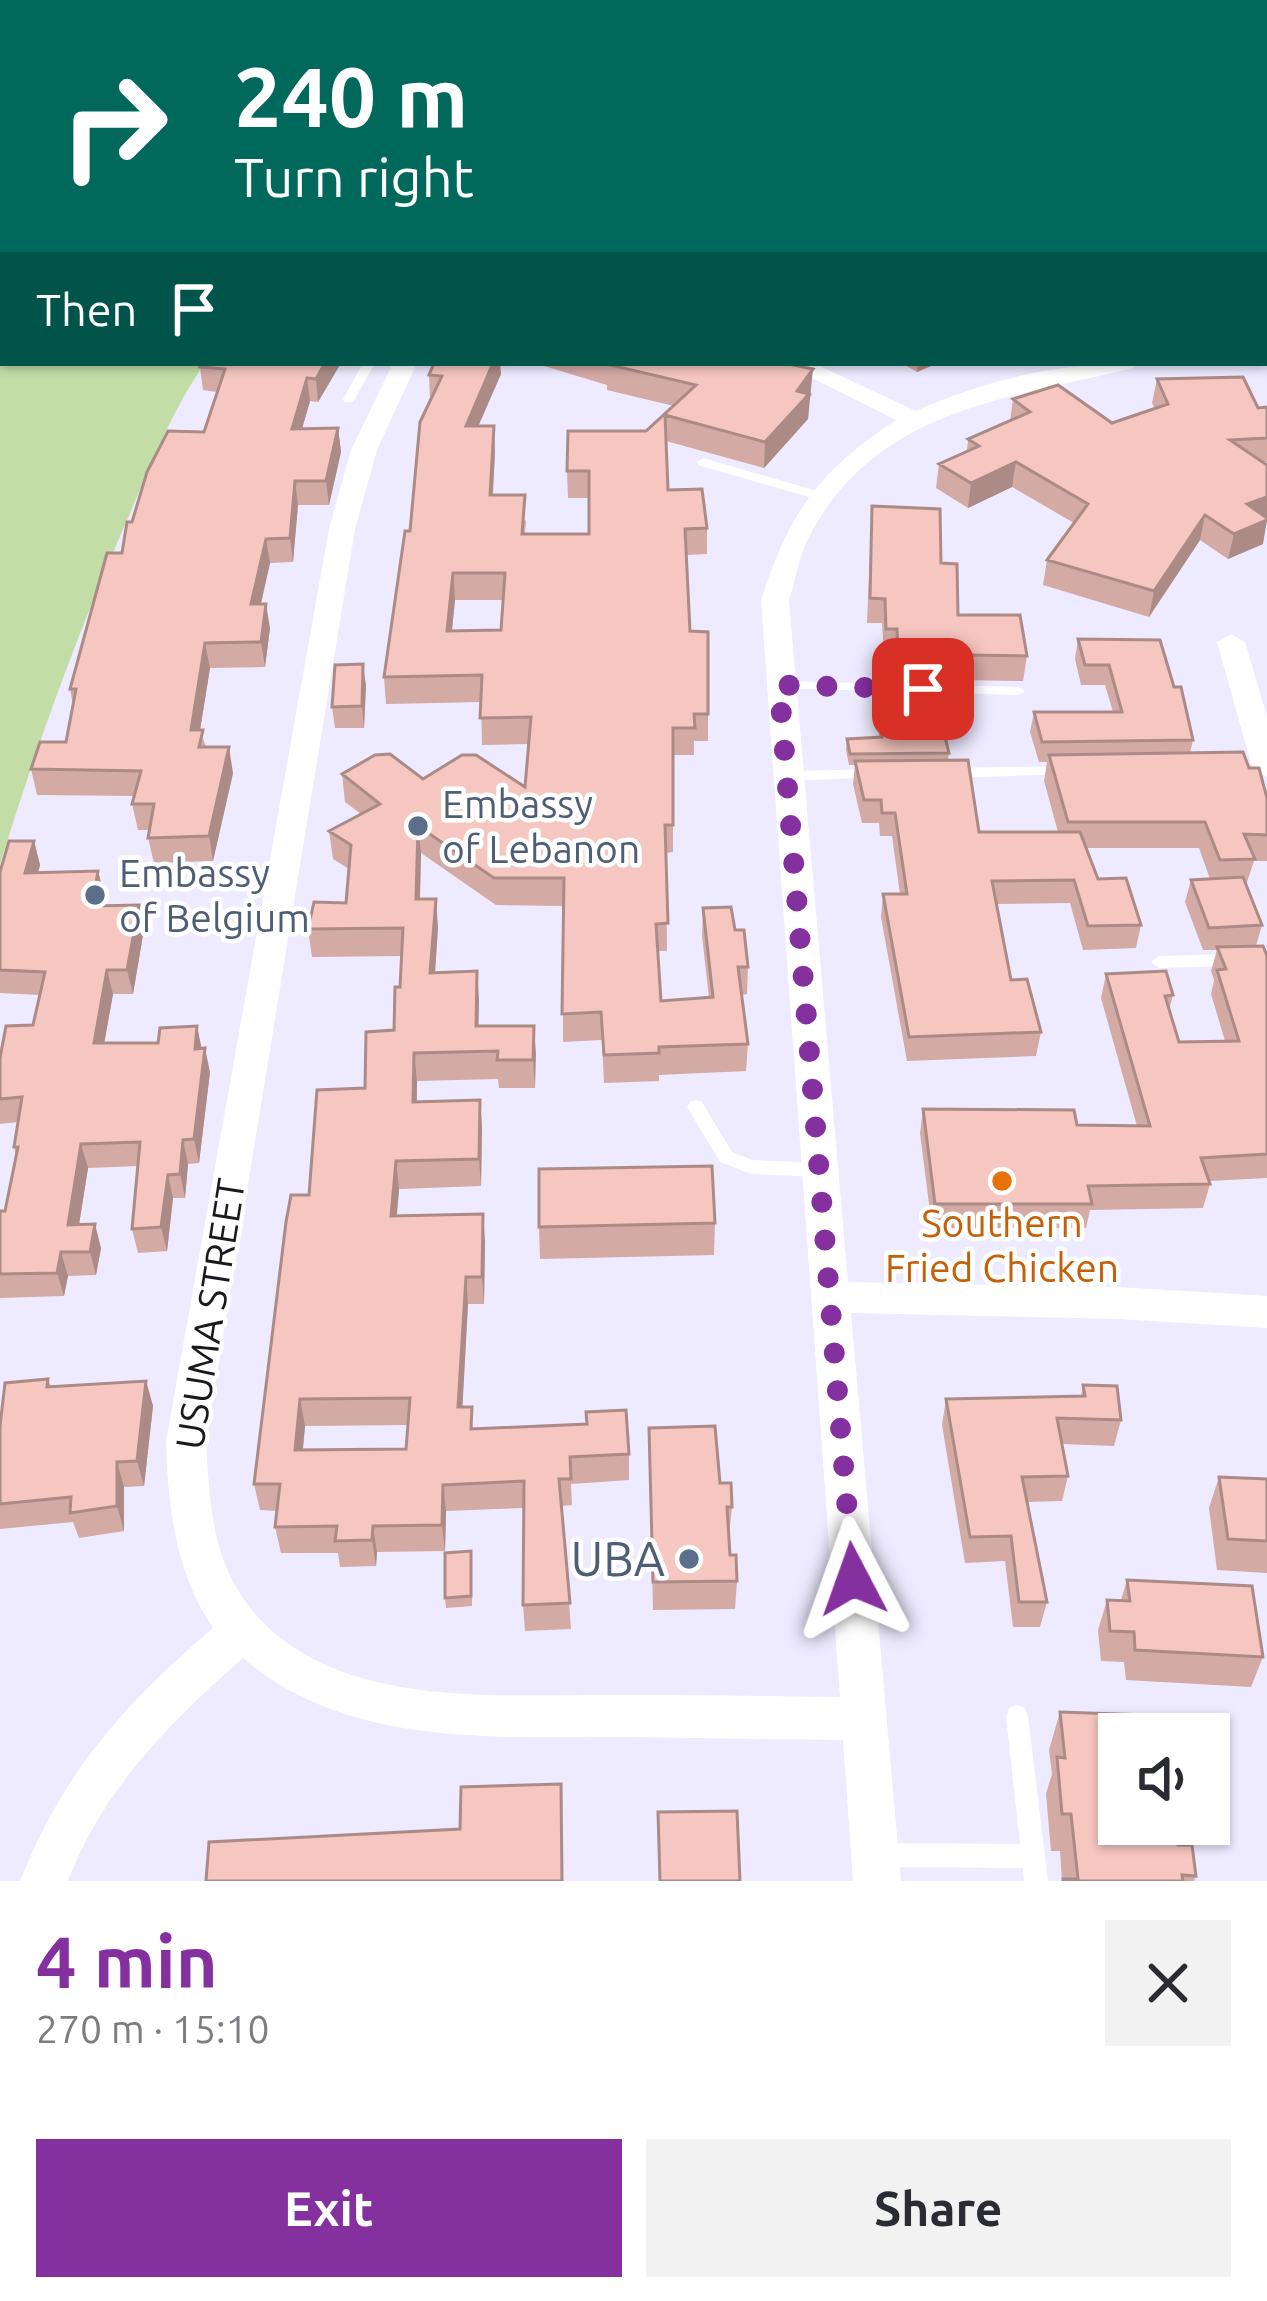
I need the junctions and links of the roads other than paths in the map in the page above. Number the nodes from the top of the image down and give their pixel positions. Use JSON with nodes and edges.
{"nodes":[{"id":1,"x":367,"y":366,"type":"edge"},
{"id":2,"x":404,"y":366,"type":"edge"},
{"id":3,"x":800,"y":366,"type":"edge"},
{"id":4,"x":1111,"y":366,"type":"edge"},
{"id":5,"x":349,"y":399,"type":"dead end"},
{"id":6,"x":915,"y":420,"type":"junction"},
{"id":7,"x":703,"y":462,"type":"dead end"},
{"id":8,"x":819,"y":496,"type":"junction"},
{"id":9,"x":1231,"y":642,"type":"dead end"},
{"id":10,"x":779,"y":685,"type":"junction"},
{"id":11,"x":1018,"y":692,"type":"dead end"},
{"id":12,"x":1259,"y":768,"type":"edge"},
{"id":13,"x":1084,"y":771,"type":"edge"},
{"id":14,"x":924,"y":773,"type":"edge"},
{"id":15,"x":901,"y":774,"type":"edge"},
{"id":16,"x":787,"y":776,"type":"junction"},
{"id":17,"x":1267,"y":959,"type":"edge"},
{"id":18,"x":1159,"y":962,"type":"dead end"},
{"id":19,"x":696,"y":1107,"type":"dead end"},
{"id":20,"x":820,"y":1170,"type":"junction"},
{"id":21,"x":831,"y":1297,"type":"junction"},
{"id":22,"x":1267,"y":1312,"type":"edge"},
{"id":23,"x":242,"y":1630,"type":"junction"},
{"id":24,"x":1017,"y":1716,"type":"dead end"},
{"id":25,"x":864,"y":1719,"type":"junction"},
{"id":26,"x":876,"y":1868,"type":"edge"},
{"id":27,"x":1035,"y":1869,"type":"edge"},
{"id":28,"x":44,"y":1881,"type":"edge"}],
"edges":[{"from":1,"to":5,"type":"lane"},
{"from":2,"to":23,"type":"street","name":"USUMA STREET"},
{"from":3,"to":6,"type":"street"},
{"from":4,"to":6,"type":"street"},
{"from":6,"to":8,"type":"street"},
{"from":7,"to":8,"type":"lane"},
{"from":8,"to":10,"type":"street"},
{"from":9,"to":12,"type":"street"},
{"from":10,"to":11,"type":"lane"},
{"from":10,"to":16,"type":"street"},
{"from":13,"to":14,"type":"lane"},
{"from":15,"to":16,"type":"lane"},
{"from":16,"to":20,"type":"street"},
{"from":17,"to":18,"type":"lane"},
{"from":19,"to":20,"type":"lane"},
{"from":20,"to":21,"type":"street"},
{"from":21,"to":22,"type":"street"},
{"from":21,"to":25,"type":"street"},
{"from":23,"to":25,"type":"street","name":"USUMA STREET"},
{"from":23,"to":28,"type":"street"},
{"from":24,"to":27,"type":"lane"},
{"from":25,"to":26,"type":"street"},
{"from":26,"to":27,"type":"lane"}]}
